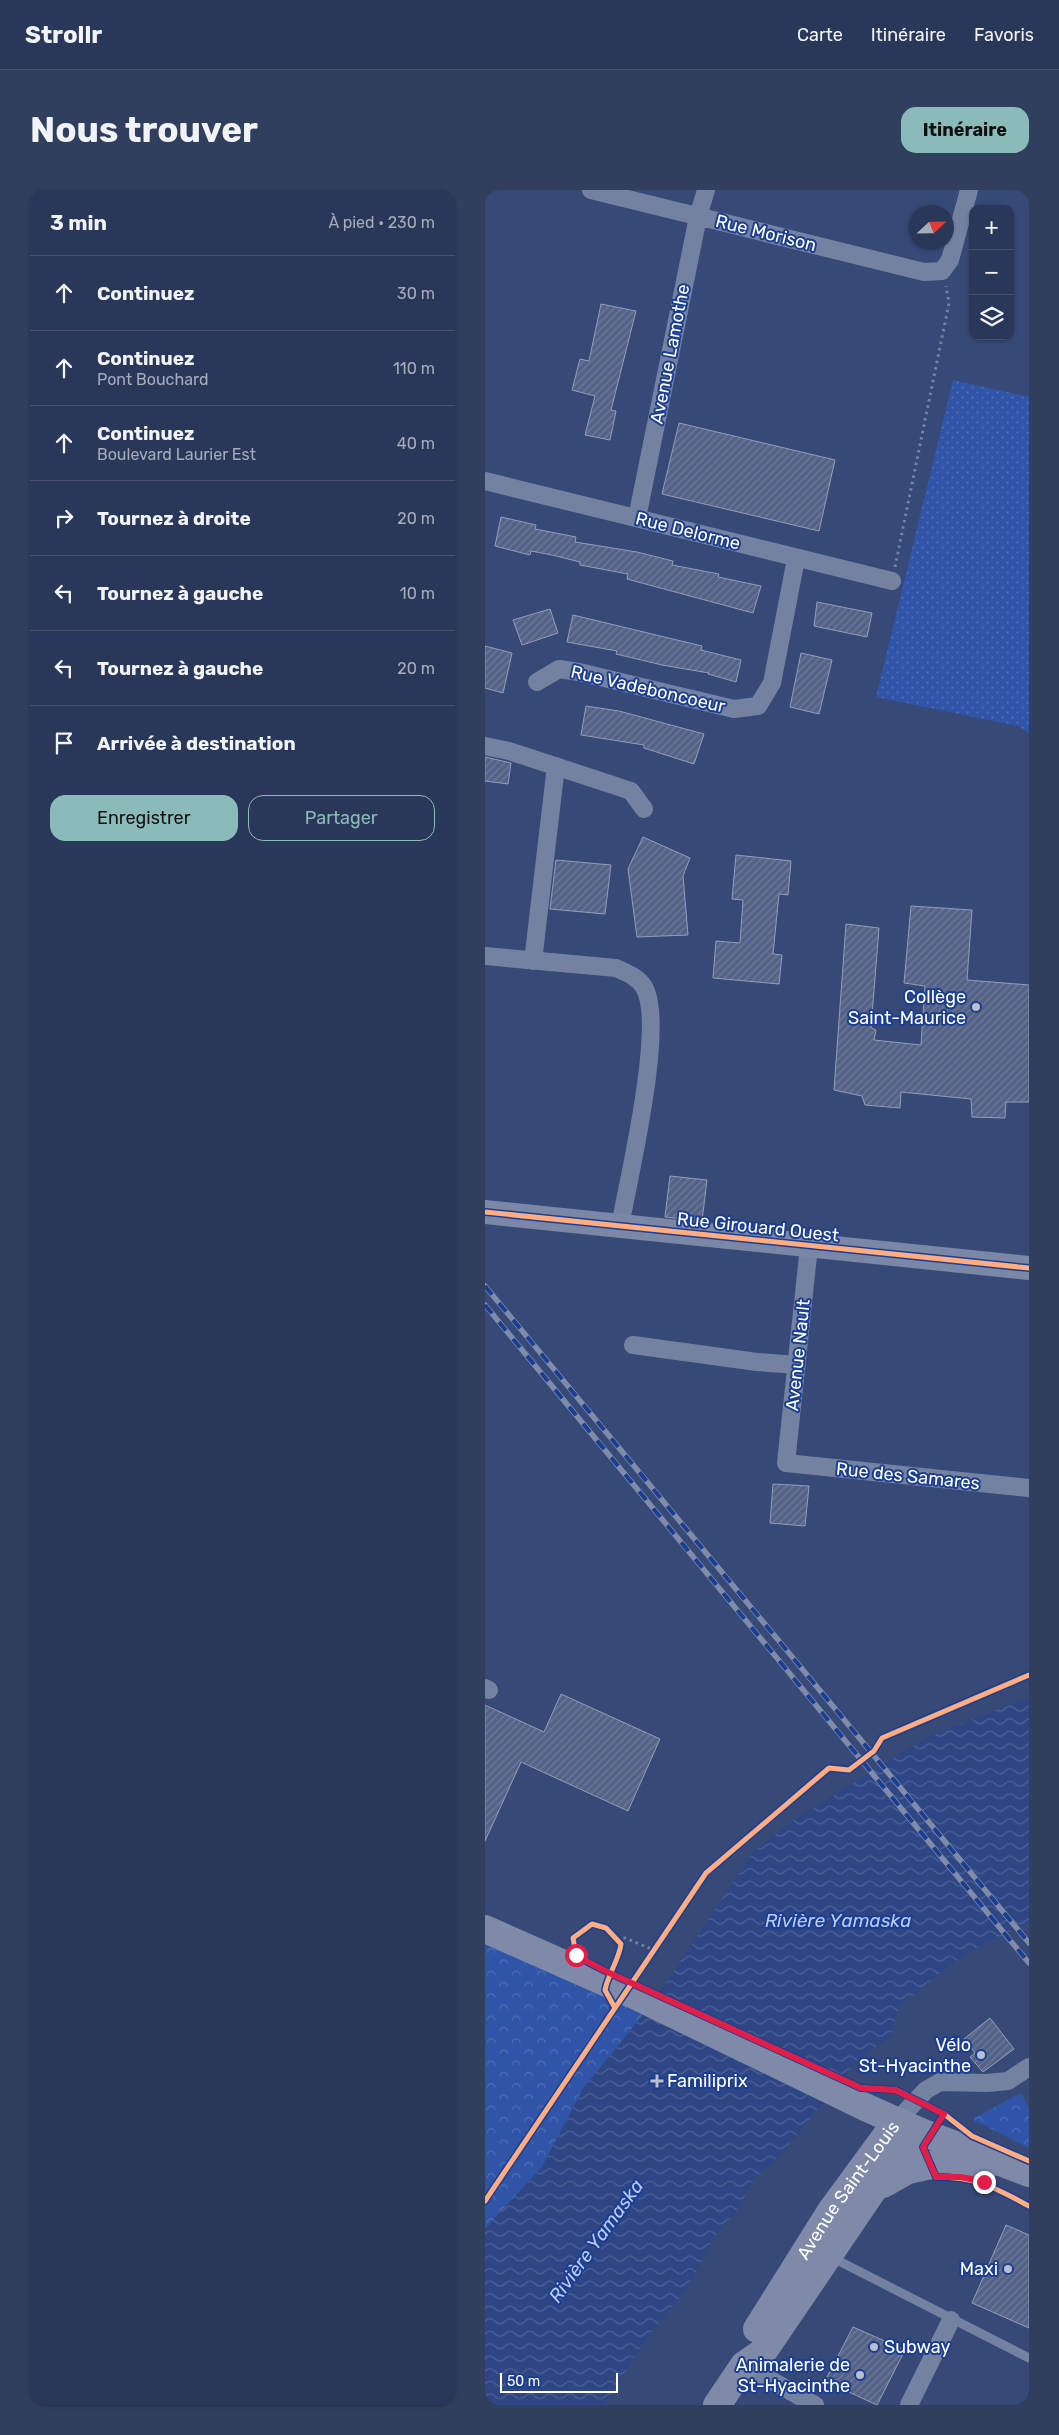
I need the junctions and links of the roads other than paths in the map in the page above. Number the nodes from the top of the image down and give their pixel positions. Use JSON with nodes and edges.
{"nodes":[{"id":1,"x":591,"y":190,"type":"edge"},
{"id":2,"x":706,"y":190,"type":"edge"},
{"id":3,"x":969,"y":190,"type":"edge"},
{"id":4,"x":698,"y":217,"type":"junction"},
{"id":5,"x":485,"y":481,"type":"edge"},
{"id":6,"x":637,"y":518,"type":"junction"},
{"id":7,"x":796,"y":559,"type":"junction"},
{"id":8,"x":892,"y":581,"type":"road end"},
{"id":9,"x":537,"y":682,"type":"dead end"},
{"id":10,"x":485,"y":746,"type":"edge"},
{"id":11,"x":556,"y":766,"type":"junction"},
{"id":12,"x":644,"y":810,"type":"dead end"},
{"id":13,"x":485,"y":956,"type":"edge"},
{"id":14,"x":533,"y":961,"type":"junction"},
{"id":15,"x":485,"y":1212,"type":"edge"},
{"id":16,"x":619,"y":1226,"type":"junction"},
{"id":17,"x":809,"y":1246,"type":"junction"},
{"id":18,"x":1029,"y":1268,"type":"edge"},
{"id":19,"x":633,"y":1345,"type":"dead end"},
{"id":20,"x":797,"y":1365,"type":"junction"},
{"id":21,"x":786,"y":1464,"type":"joint"},
{"id":22,"x":1029,"y":1488,"type":"edge"},
{"id":23,"x":485,"y":1929,"type":"edge"},
{"id":24,"x":1029,"y":2067,"type":"edge"},
{"id":25,"x":909,"y":2127,"type":"junction"},
{"id":26,"x":1029,"y":2173,"type":"edge"},
{"id":27,"x":1029,"y":2180,"type":"edge"},
{"id":28,"x":873,"y":2190,"type":"junction"},
{"id":29,"x":829,"y":2256,"type":"junction"},
{"id":30,"x":951,"y":2320,"type":"junction"},
{"id":31,"x":1029,"y":2358,"type":"edge"},
{"id":32,"x":744,"y":2365,"type":"junction"},
{"id":33,"x":717,"y":2405,"type":"edge"},
{"id":34,"x":815,"y":2405,"type":"edge"},
{"id":35,"x":909,"y":2405,"type":"edge"}],
"edges":[{"from":1,"to":4,"type":"street","name":"Rue Morison"},
{"from":2,"to":4,"type":"street","name":"Avenue Lamothe"},
{"from":3,"to":4,"type":"street","name":"Rue Morison"},
{"from":4,"to":6,"type":"street","name":"Avenue Lamothe"},
{"from":5,"to":6,"type":"street","name":"Rue Delorme"},
{"from":6,"to":7,"type":"street","name":"Rue Delorme"},
{"from":7,"to":8,"type":"street","name":"Rue Delorme"},
{"from":7,"to":9,"type":"street","name":"Rue Vadeboncoeur"},
{"from":10,"to":11,"type":"street"},
{"from":11,"to":12,"type":"street"},
{"from":11,"to":14,"type":"street"},
{"from":13,"to":14,"type":"street"},
{"from":14,"to":16,"type":"street"},
{"from":15,"to":16,"type":"street","name":"Rue Girouard Ouest"},
{"from":16,"to":17,"type":"street","name":"Rue Girouard Ouest"},
{"from":17,"to":18,"type":"street","name":"Rue Girouard Ouest"},
{"from":17,"to":20,"type":"street","name":"Avenue Nault"},
{"from":19,"to":20,"type":"street"},
{"from":20,"to":21,"type":"street","name":"Avenue Nault"},
{"from":21,"to":22,"type":"street","name":"Rue des Samares"},
{"from":23,"to":25,"type":"main road"},
{"from":24,"to":25,"type":"street","name":"Avenue Saint-Louis"},
{"from":25,"to":26,"type":"main road"},
{"from":25,"to":28,"type":"main road","name":"Avenue Saint-Louis"},
{"from":25,"to":32,"type":"main road","name":"Avenue Saint-Louis"},
{"from":27,"to":28,"type":"main road"},
{"from":28,"to":29,"type":"main road","name":"Avenue Saint-Louis"},
{"from":29,"to":30,"type":"lane"},
{"from":29,"to":32,"type":"main road","name":"Avenue Saint-Louis"},
{"from":30,"to":31,"type":"lane"},
{"from":30,"to":35,"type":"street"},
{"from":32,"to":33,"type":"main road","name":"Avenue Saint-Louis"},
{"from":32,"to":34,"type":"street"}]}
